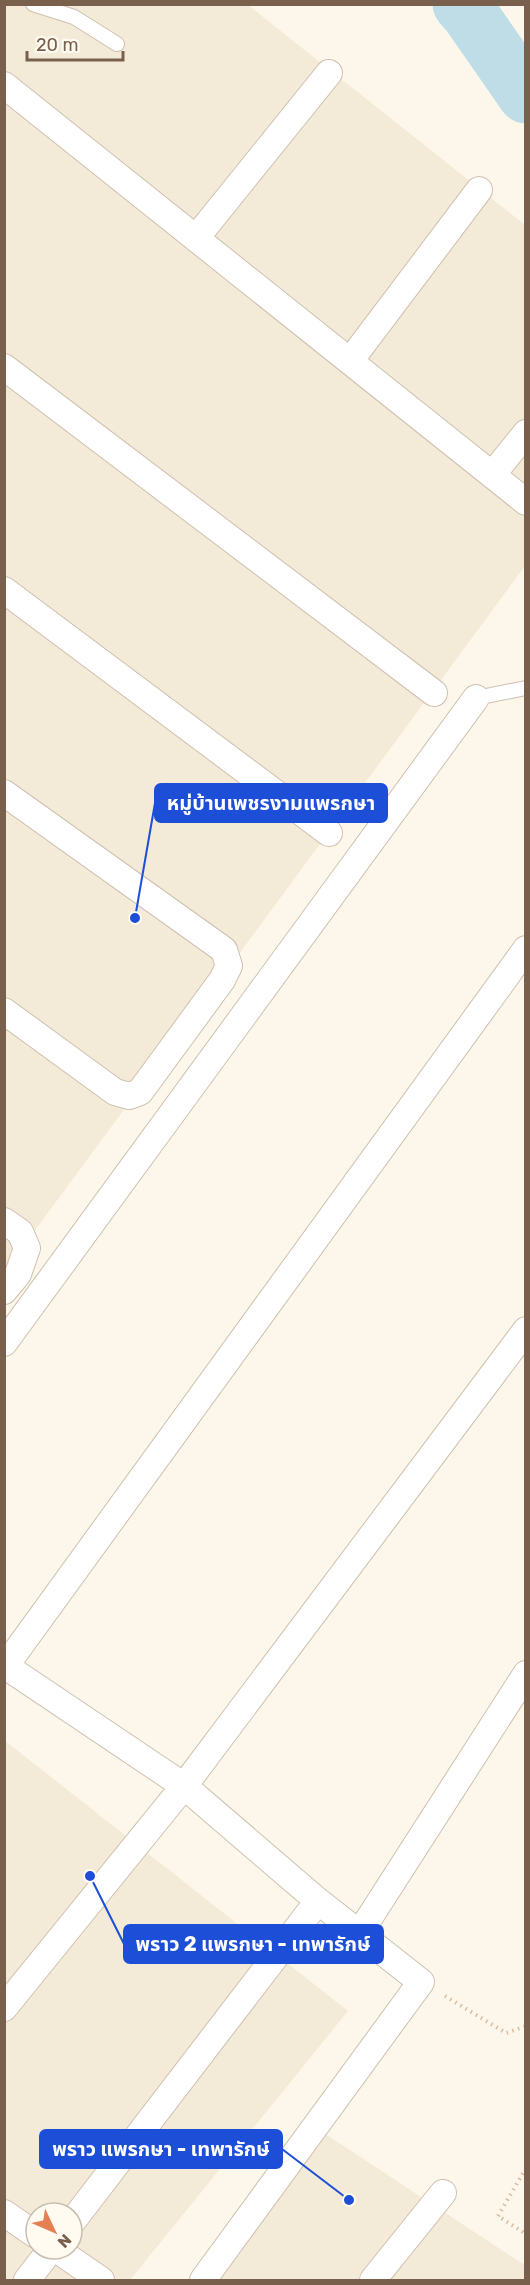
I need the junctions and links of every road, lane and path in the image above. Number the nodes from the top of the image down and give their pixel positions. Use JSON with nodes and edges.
{"nodes":[{"id":1,"x":33,"y":4,"type":"edge"},
{"id":2,"x":117,"y":44,"type":"dead end"},
{"id":3,"x":329,"y":73,"type":"dead end"},
{"id":4,"x":4,"y":85,"type":"edge"},
{"id":5,"x":479,"y":190,"type":"dead end"},
{"id":6,"x":196,"y":238,"type":"junction"},
{"id":7,"x":350,"y":362,"type":"junction"},
{"id":8,"x":4,"y":367,"type":"edge"},
{"id":9,"x":525,"y":432,"type":"edge"},
{"id":10,"x":492,"y":475,"type":"junction"},
{"id":11,"x":525,"y":502,"type":"edge"},
{"id":12,"x":4,"y":591,"type":"edge"},
{"id":13,"x":525,"y":688,"type":"edge"},
{"id":14,"x":434,"y":693,"type":"dead end"},
{"id":15,"x":476,"y":698,"type":"joint"},
{"id":16,"x":4,"y":793,"type":"edge"},
{"id":17,"x":329,"y":833,"type":"dead end"},
{"id":18,"x":525,"y":950,"type":"edge"},
{"id":19,"x":4,"y":1011,"type":"edge"},
{"id":20,"x":4,"y":1221,"type":"edge"},
{"id":21,"x":4,"y":1291,"type":"edge"},
{"id":22,"x":525,"y":1330,"type":"edge"},
{"id":23,"x":4,"y":1343,"type":"edge"},
{"id":24,"x":5,"y":1667,"type":"edge"},
{"id":25,"x":525,"y":1674,"type":"edge"},
{"id":26,"x":184,"y":1786,"type":"junction"},
{"id":27,"x":318,"y":1901,"type":"junction"},
{"id":28,"x":359,"y":1934,"type":"junction"},
{"id":29,"x":421,"y":1982,"type":"junction"},
{"id":30,"x":4,"y":2008,"type":"edge"},
{"id":31,"x":525,"y":2026,"type":"edge"},
{"id":32,"x":525,"y":2168,"type":"edge"},
{"id":33,"x":443,"y":2193,"type":"dead end"},
{"id":34,"x":84,"y":2206,"type":"edge"},
{"id":35,"x":4,"y":2213,"type":"edge"},
{"id":36,"x":24,"y":2227,"type":"edge"},
{"id":37,"x":525,"y":2234,"type":"edge"},
{"id":38,"x":42,"y":2261,"type":"edge"},
{"id":39,"x":73,"y":2261,"type":"edge"},
{"id":40,"x":27,"y":2280,"type":"edge"},
{"id":41,"x":101,"y":2280,"type":"edge"},
{"id":42,"x":203,"y":2280,"type":"edge"},
{"id":43,"x":373,"y":2280,"type":"edge"}],
"edges":[{"from":1,"to":2,"type":"lane"},
{"from":3,"to":6,"type":"street"},
{"from":4,"to":6,"type":"street"},
{"from":5,"to":7,"type":"street"},
{"from":6,"to":7,"type":"street"},
{"from":7,"to":10,"type":"street"},
{"from":8,"to":14,"type":"street"},
{"from":9,"to":10,"type":"street"},
{"from":10,"to":11,"type":"street"},
{"from":12,"to":17,"type":"street"},
{"from":13,"to":15,"type":"lane"},
{"from":15,"to":23,"type":"street"},
{"from":16,"to":19,"type":"street"},
{"from":18,"to":24,"type":"street"},
{"from":20,"to":21,"type":"street"},
{"from":22,"to":26,"type":"street"},
{"from":24,"to":26,"type":"street"},
{"from":25,"to":28,"type":"street"},
{"from":26,"to":27,"type":"street"},
{"from":26,"to":30,"type":"street"},
{"from":27,"to":28,"type":"street"},
{"from":27,"to":34,"type":"street"},
{"from":28,"to":29,"type":"street"},
{"from":29,"to":31,"type":"path"},
{"from":29,"to":42,"type":"street"},
{"from":32,"to":37,"type":"path"},
{"from":33,"to":43,"type":"street"},
{"from":35,"to":36,"type":"street"},
{"from":38,"to":40,"type":"street"},
{"from":39,"to":41,"type":"street"}]}
